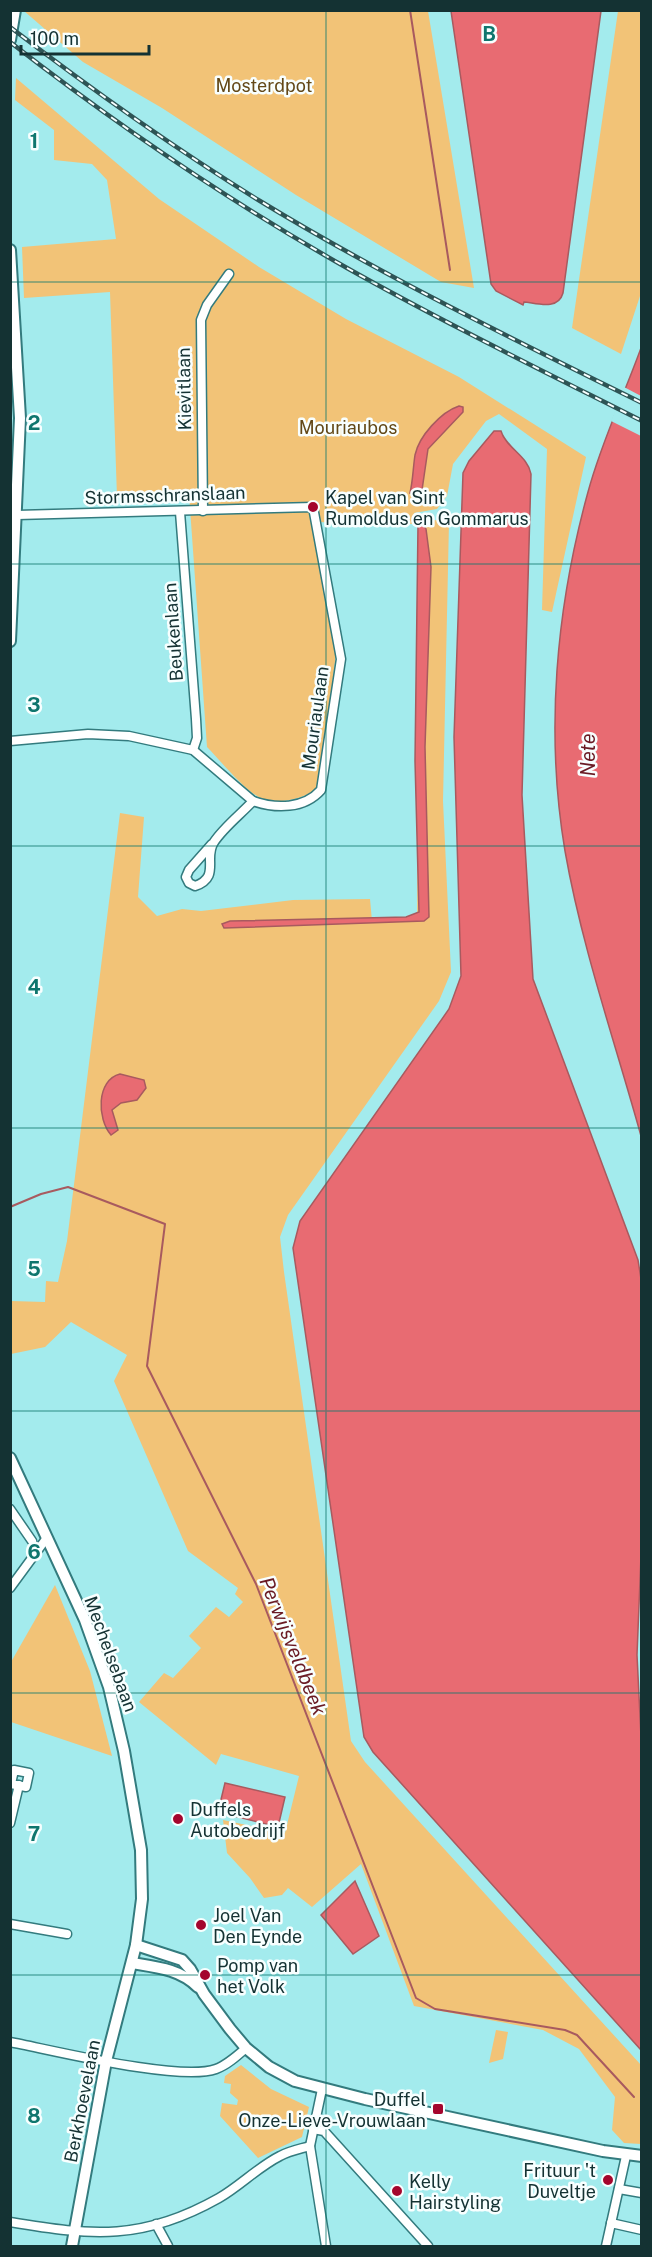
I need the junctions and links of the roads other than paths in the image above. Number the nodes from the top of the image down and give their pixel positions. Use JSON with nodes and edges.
{"nodes":[{"id":1,"x":15,"y":10,"type":"edge"},
{"id":2,"x":10,"y":40,"type":"edge"},
{"id":3,"x":10,"y":250,"type":"edge"},
{"id":4,"x":229,"y":274,"type":"dead end"},
{"id":5,"x":313,"y":507,"type":"joint"},
{"id":6,"x":203,"y":511,"type":"junction"},
{"id":7,"x":180,"y":512,"type":"junction"},
{"id":8,"x":17,"y":515,"type":"junction"},
{"id":9,"x":12,"y":579,"type":"edge"},
{"id":10,"x":10,"y":641,"type":"edge"},
{"id":11,"x":197,"y":738,"type":"junction"},
{"id":12,"x":10,"y":741,"type":"edge"},
{"id":13,"x":193,"y":750,"type":"junction"},
{"id":14,"x":206,"y":758,"type":"junction"},
{"id":15,"x":253,"y":801,"type":"junction"},
{"id":16,"x":212,"y":844,"type":"junction"},
{"id":17,"x":10,"y":1458,"type":"edge"},
{"id":18,"x":10,"y":1509,"type":"edge"},
{"id":19,"x":46,"y":1539,"type":"junction"},
{"id":20,"x":32,"y":1541,"type":"dead end"},
{"id":21,"x":10,"y":1588,"type":"edge"},
{"id":22,"x":19,"y":1785,"type":"dead end"},
{"id":23,"x":10,"y":1823,"type":"edge"},
{"id":24,"x":10,"y":1924,"type":"edge"},
{"id":25,"x":67,"y":1934,"type":"dead end"},
{"id":26,"x":136,"y":1945,"type":"junction"},
{"id":27,"x":132,"y":1963,"type":"junction"},
{"id":28,"x":204,"y":1994,"type":"junction"},
{"id":29,"x":10,"y":2042,"type":"edge"},
{"id":30,"x":246,"y":2048,"type":"junction"},
{"id":31,"x":106,"y":2061,"type":"junction"},
{"id":32,"x":322,"y":2090,"type":"junction"},
{"id":33,"x":313,"y":2129,"type":"junction"},
{"id":34,"x":310,"y":2146,"type":"junction"},
{"id":35,"x":626,"y":2156,"type":"junction"},
{"id":36,"x":642,"y":2156,"type":"edge"},
{"id":37,"x":619,"y":2189,"type":"junction"},
{"id":38,"x":642,"y":2193,"type":"edge"},
{"id":39,"x":10,"y":2222,"type":"edge"},
{"id":40,"x":611,"y":2223,"type":"junction"},
{"id":41,"x":156,"y":2224,"type":"junction"},
{"id":42,"x":642,"y":2230,"type":"edge"},
{"id":43,"x":75,"y":2233,"type":"junction"},
{"id":44,"x":72,"y":2247,"type":"edge"},
{"id":45,"x":168,"y":2247,"type":"edge"},
{"id":46,"x":326,"y":2247,"type":"edge"},
{"id":47,"x":428,"y":2247,"type":"edge"},
{"id":48,"x":606,"y":2247,"type":"edge"}],
"edges":[{"from":1,"to":2,"type":"main road"},
{"from":3,"to":8,"type":"main road"},
{"from":4,"to":6,"type":"street","name":"Kievitlaan"},
{"from":5,"to":6,"type":"street","name":"Stormsschranslaan"},
{"from":5,"to":15,"type":"street","name":"Mouriaulaan"},
{"from":6,"to":7,"type":"street","name":"Stormsschranslaan"},
{"from":7,"to":8,"type":"street","name":"Stormsschranslaan"},
{"from":7,"to":11,"type":"street","name":"Beukenlaan"},
{"from":8,"to":9,"type":"main road"},
{"from":9,"to":10,"type":"main road"},
{"from":11,"to":13,"type":"street","name":"Beukenlaan"},
{"from":11,"to":14,"type":"street"},
{"from":12,"to":13,"type":"street"},
{"from":13,"to":14,"type":"street"},
{"from":14,"to":15,"type":"street"},
{"from":15,"to":16,"type":"street"},
{"from":16,"to":16,"type":"street"},
{"from":17,"to":19,"type":"main road","name":"Mechelsebaan"},
{"from":18,"to":20,"type":"street"},
{"from":19,"to":21,"type":"street"},
{"from":19,"to":26,"type":"main road","name":"Mechelsebaan"},
{"from":22,"to":23,"type":"street"},
{"from":24,"to":25,"type":"street"},
{"from":26,"to":27,"type":"main road","name":"Mechelsebaan"},
{"from":26,"to":28,"type":"main road"},
{"from":27,"to":28,"type":"main road"},
{"from":27,"to":31,"type":"main road","name":"Berkhoevelaan"},
{"from":28,"to":30,"type":"main road"},
{"from":29,"to":31,"type":"street"},
{"from":30,"to":31,"type":"street"},
{"from":30,"to":32,"type":"main road"},
{"from":31,"to":43,"type":"main road","name":"Berkhoevelaan"},
{"from":32,"to":33,"type":"street"},
{"from":32,"to":35,"type":"main road"},
{"from":33,"to":34,"type":"street"},
{"from":33,"to":47,"type":"street"},
{"from":34,"to":41,"type":"street"},
{"from":34,"to":46,"type":"street"},
{"from":35,"to":36,"type":"main road"},
{"from":35,"to":37,"type":"street"},
{"from":37,"to":38,"type":"street"},
{"from":37,"to":40,"type":"street"},
{"from":39,"to":43,"type":"street"},
{"from":40,"to":42,"type":"street"},
{"from":40,"to":48,"type":"street"},
{"from":41,"to":43,"type":"street"},
{"from":41,"to":45,"type":"street"},
{"from":43,"to":44,"type":"main road","name":"Berkhoevelaan"}]}
